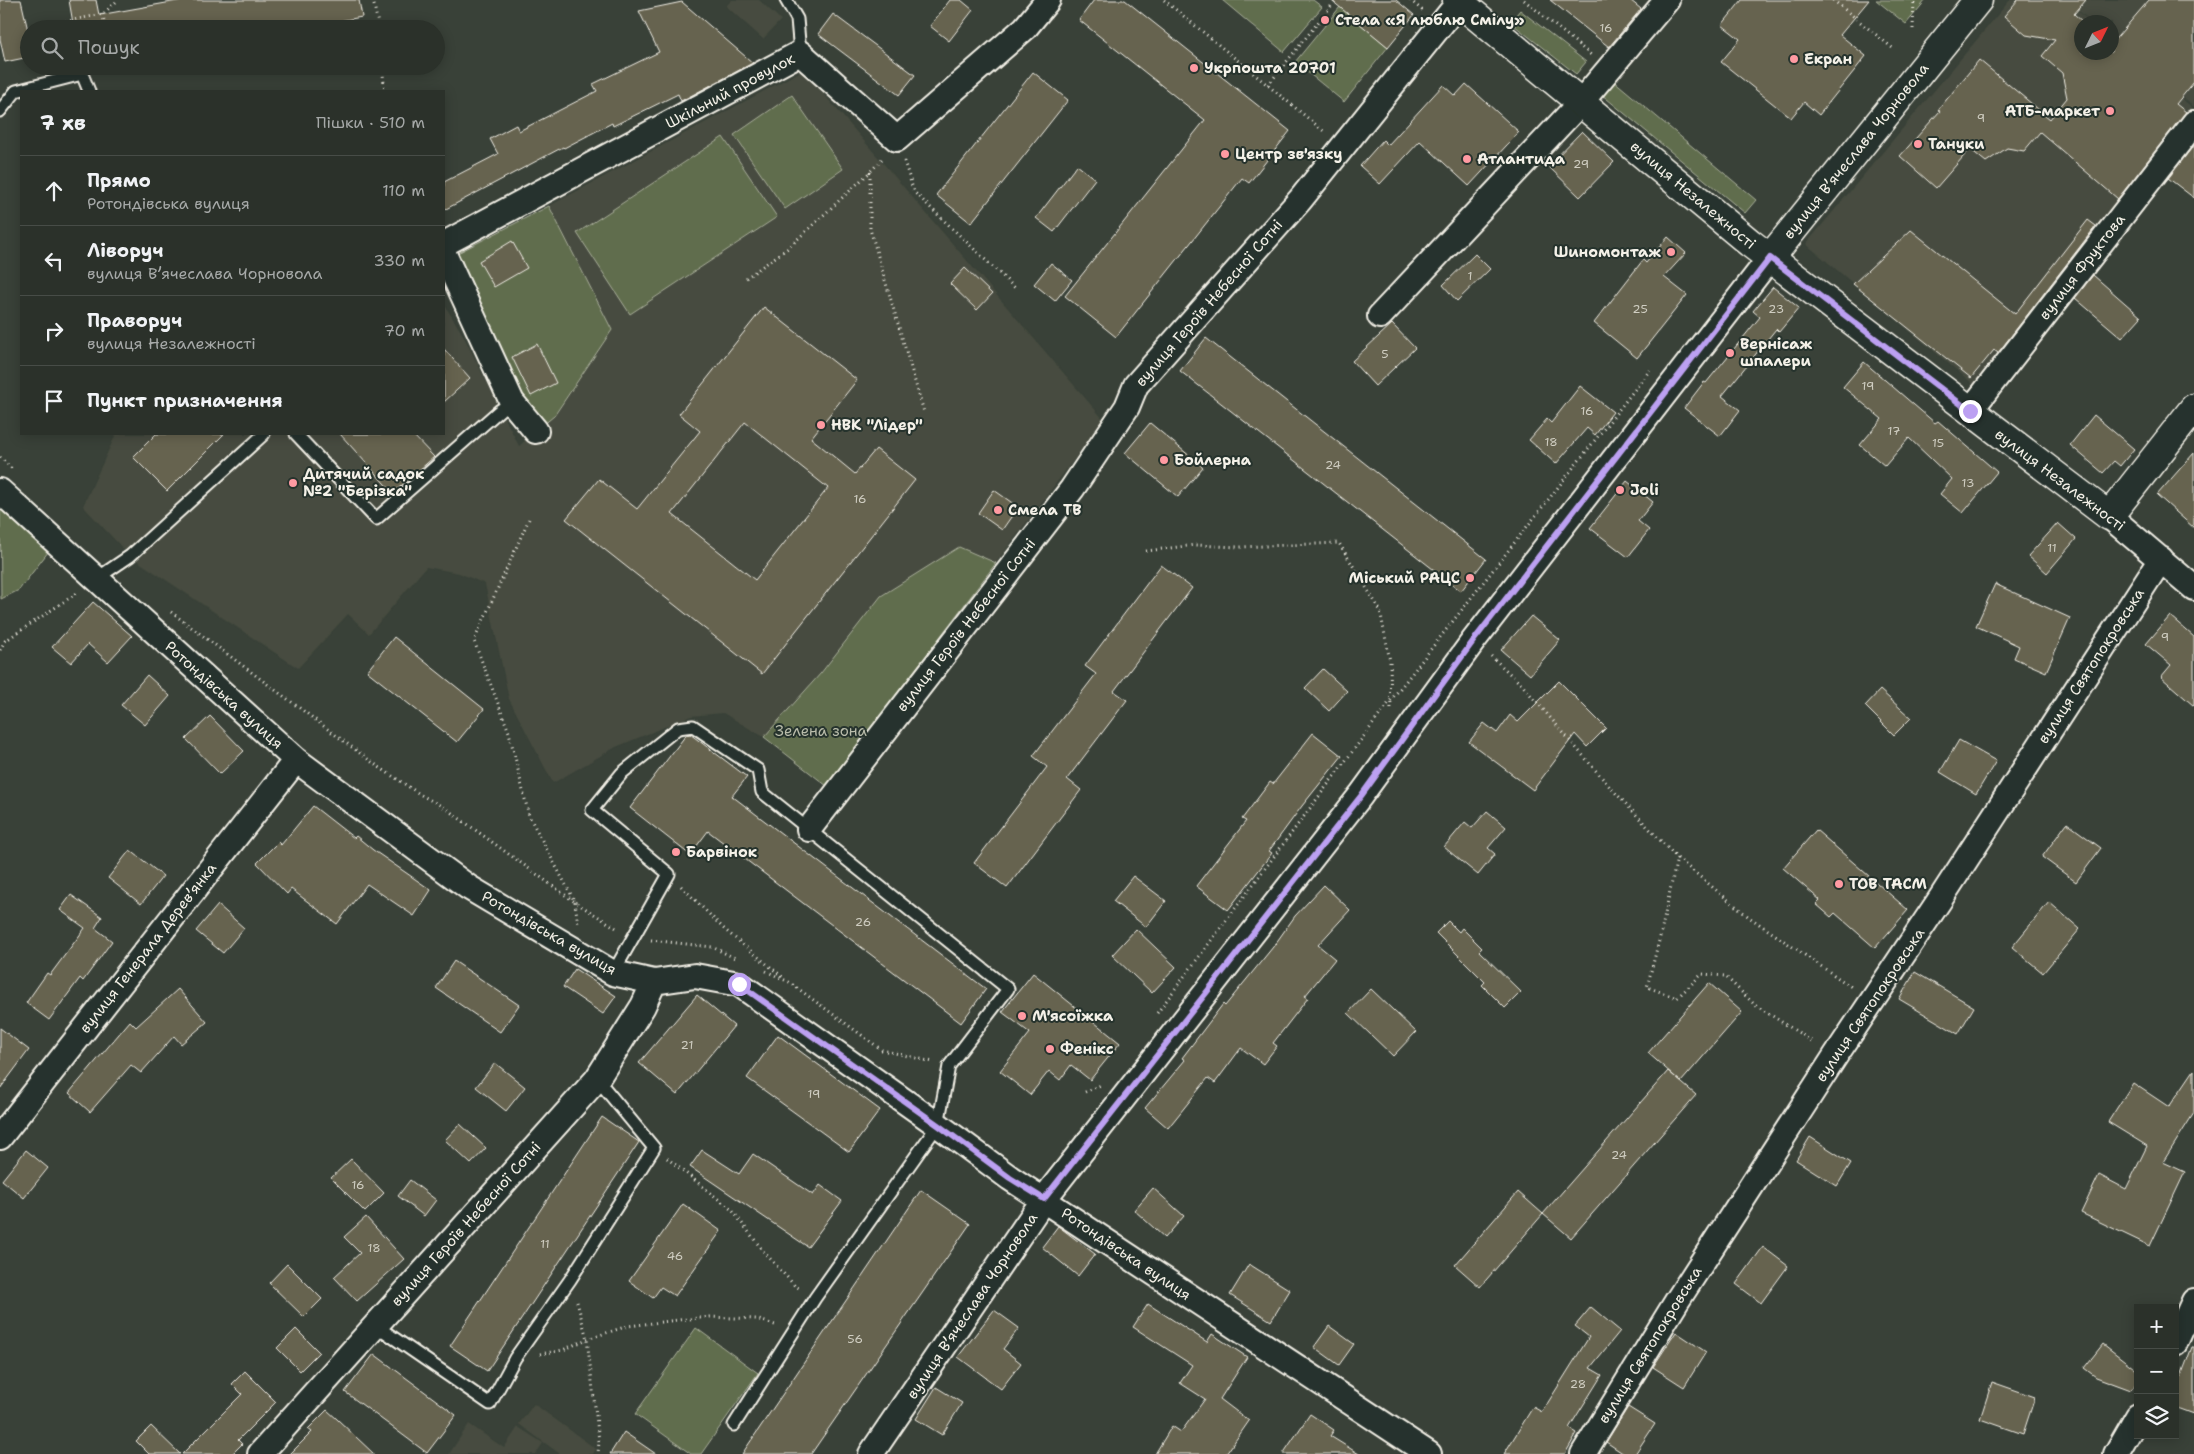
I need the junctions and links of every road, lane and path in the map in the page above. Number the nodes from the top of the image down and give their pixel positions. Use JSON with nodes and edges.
{"nodes":[{"id":1,"x":118,"y":0,"type":"edge"},
{"id":2,"x":374,"y":0,"type":"edge"},
{"id":3,"x":786,"y":0,"type":"edge"},
{"id":4,"x":1048,"y":0,"type":"edge"},
{"id":5,"x":1164,"y":0,"type":"edge"},
{"id":6,"x":1336,"y":0,"type":"edge"},
{"id":7,"x":1524,"y":0,"type":"edge"},
{"id":8,"x":1667,"y":0,"type":"edge"},
{"id":9,"x":1833,"y":0,"type":"edge"},
{"id":10,"x":1914,"y":0,"type":"edge"},
{"id":11,"x":1978,"y":0,"type":"edge"},
{"id":12,"x":1458,"y":1,"type":"edge"},
{"id":13,"x":103,"y":14,"type":"junction"},
{"id":14,"x":73,"y":20,"type":"edge"},
{"id":15,"x":104,"y":20,"type":"edge"},
{"id":16,"x":377,"y":20,"type":"edge"},
{"id":17,"x":1913,"y":29,"type":"dead end"},
{"id":18,"x":1895,"y":50,"type":"dead end"},
{"id":19,"x":800,"y":53,"type":"junction"},
{"id":20,"x":1609,"y":70,"type":"junction"},
{"id":21,"x":76,"y":75,"type":"edge"},
{"id":22,"x":82,"y":75,"type":"edge"},
{"id":23,"x":383,"y":75,"type":"edge"},
{"id":24,"x":1268,"y":85,"type":"junction"},
{"id":25,"x":89,"y":90,"type":"edge"},
{"id":26,"x":385,"y":90,"type":"edge"},
{"id":27,"x":1581,"y":102,"type":"junction"},
{"id":28,"x":0,"y":111,"type":"edge"},
{"id":29,"x":2194,"y":123,"type":"edge"},
{"id":30,"x":896,"y":139,"type":"junction"},
{"id":31,"x":1343,"y":146,"type":"junction"},
{"id":32,"x":870,"y":172,"type":"junction"},
{"id":33,"x":445,"y":243,"type":"edge"},
{"id":34,"x":445,"y":256,"type":"edge"},
{"id":35,"x":1770,"y":258,"type":"junction"},
{"id":36,"x":746,"y":278,"type":"dead end"},
{"id":37,"x":1014,"y":288,"type":"dead end"},
{"id":38,"x":1380,"y":316,"type":"dead end"},
{"id":39,"x":1653,"y":367,"type":"dead end"},
{"id":40,"x":512,"y":402,"type":"junction"},
{"id":41,"x":2194,"y":408,"type":"edge"},
{"id":42,"x":1970,"y":411,"type":"junction"},
{"id":43,"x":924,"y":412,"type":"dead end"},
{"id":44,"x":536,"y":431,"type":"dead end"},
{"id":45,"x":263,"y":435,"type":"edge"},
{"id":46,"x":297,"y":435,"type":"edge"},
{"id":47,"x":0,"y":458,"type":"edge"},
{"id":48,"x":14,"y":471,"type":"dead end"},
{"id":49,"x":0,"y":491,"type":"edge"},
{"id":50,"x":2109,"y":516,"type":"junction"},
{"id":51,"x":529,"y":519,"type":"dead end"},
{"id":52,"x":1146,"y":551,"type":"dead end"},
{"id":53,"x":2161,"y":559,"type":"junction"},
{"id":54,"x":96,"y":580,"type":"junction"},
{"id":55,"x":2194,"y":588,"type":"edge"},
{"id":56,"x":169,"y":610,"type":"dead end"},
{"id":57,"x":1474,"y":640,"type":"junction"},
{"id":58,"x":0,"y":650,"type":"edge"},
{"id":59,"x":1391,"y":700,"type":"junction"},
{"id":60,"x":1389,"y":755,"type":"junction"},
{"id":61,"x":296,"y":760,"type":"junction"},
{"id":62,"x":809,"y":829,"type":"junction"},
{"id":63,"x":1677,"y":858,"type":"junction"},
{"id":64,"x":669,"y":874,"type":"junction"},
{"id":65,"x":575,"y":902,"type":"junction"},
{"id":66,"x":579,"y":929,"type":"dead end"},
{"id":67,"x":632,"y":938,"type":"junction"},
{"id":68,"x":738,"y":959,"type":"dead end"},
{"id":69,"x":763,"y":970,"type":"dead end"},
{"id":70,"x":613,"y":973,"type":"junction"},
{"id":71,"x":654,"y":982,"type":"junction"},
{"id":72,"x":789,"y":982,"type":"junction"},
{"id":73,"x":1871,"y":1001,"type":"junction"},
{"id":74,"x":1152,"y":1019,"type":"dead end"},
{"id":75,"x":1836,"y":1055,"type":"junction"},
{"id":76,"x":949,"y":1066,"type":"junction"},
{"id":77,"x":596,"y":1079,"type":"junction"},
{"id":78,"x":1105,"y":1083,"type":"dead end"},
{"id":79,"x":1085,"y":1092,"type":"dead end"},
{"id":80,"x":938,"y":1125,"type":"junction"},
{"id":81,"x":0,"y":1137,"type":"edge"},
{"id":82,"x":654,"y":1148,"type":"junction"},
{"id":83,"x":1044,"y":1199,"type":"junction"},
{"id":84,"x":570,"y":1280,"type":"junction"},
{"id":85,"x":815,"y":1298,"type":"junction"},
{"id":86,"x":2194,"y":1301,"type":"edge"},
{"id":87,"x":375,"y":1325,"type":"junction"},
{"id":88,"x":793,"y":1331,"type":"junction"},
{"id":89,"x":2179,"y":1334,"type":"edge"},
{"id":90,"x":588,"y":1339,"type":"junction"},
{"id":91,"x":515,"y":1358,"type":"junction"},
{"id":92,"x":2134,"y":1423,"type":"edge"},
{"id":93,"x":734,"y":1425,"type":"dead end"},
{"id":94,"x":260,"y":1454,"type":"edge"},
{"id":95,"x":598,"y":1454,"type":"edge"},
{"id":96,"x":871,"y":1454,"type":"edge"},
{"id":97,"x":1429,"y":1454,"type":"edge"},
{"id":98,"x":1583,"y":1454,"type":"edge"},
{"id":99,"x":2116,"y":1454,"type":"edge"}],
"edges":[{"from":1,"to":13,"type":"path"},
{"from":2,"to":16,"type":"path"},
{"from":3,"to":19,"type":"lane"},
{"from":4,"to":30,"type":"street"},
{"from":5,"to":24,"type":"path"},
{"from":6,"to":24,"type":"path"},
{"from":7,"to":20,"type":"path"},
{"from":8,"to":20,"type":"street"},
{"from":9,"to":18,"type":"path"},
{"from":10,"to":17,"type":"path"},
{"from":11,"to":35,"type":"street","name":"вулиця Вʼячеслава Чорновола"},
{"from":12,"to":27,"type":"street","name":"вулиця Незалежності"},
{"from":12,"to":31,"type":"street","name":"вулиця Героїв Небесної Сотні"},
{"from":13,"to":14,"type":"path"},
{"from":13,"to":15,"type":"path"},
{"from":19,"to":30,"type":"street","name":"Шкільний провулок"},
{"from":19,"to":33,"type":"street","name":"Шкільний провулок"},
{"from":20,"to":27,"type":"street"},
{"from":21,"to":28,"type":"lane"},
{"from":22,"to":25,"type":"lane"},
{"from":23,"to":26,"type":"path"},
{"from":24,"to":31,"type":"path"},
{"from":27,"to":35,"type":"street","name":"вулиця Незалежності"},
{"from":27,"to":38,"type":"street"},
{"from":29,"to":42,"type":"street","name":"вулиця Фруктова"},
{"from":30,"to":32,"type":"path"},
{"from":30,"to":37,"type":"path"},
{"from":31,"to":62,"type":"street","name":"вулиця Героїв Небесної Сотні"},
{"from":32,"to":36,"type":"path"},
{"from":32,"to":43,"type":"path"},
{"from":34,"to":40,"type":"street"},
{"from":35,"to":42,"type":"street","name":"вулиця Незалежності"},
{"from":35,"to":57,"type":"street","name":"вулиця Вʼячеслава Чорновола"},
{"from":39,"to":59,"type":"path"},
{"from":40,"to":44,"type":"street"},
{"from":40,"to":46,"type":"lane"},
{"from":41,"to":50,"type":"street"},
{"from":42,"to":50,"type":"street","name":"вулиця Незалежності"},
{"from":45,"to":54,"type":"lane"},
{"from":47,"to":48,"type":"path"},
{"from":49,"to":54,"type":"street","name":"Ротондівська вулиця"},
{"from":50,"to":53,"type":"street","name":"вулиця Незалежності"},
{"from":51,"to":65,"type":"path"},
{"from":52,"to":59,"type":"path"},
{"from":53,"to":55,"type":"street","name":"вулиця Незалежності"},
{"from":53,"to":73,"type":"street","name":"вулиця Святопокровська"},
{"from":54,"to":58,"type":"path"},
{"from":54,"to":61,"type":"street","name":"Ротондівська вулиця"},
{"from":56,"to":65,"type":"path"},
{"from":57,"to":60,"type":"street","name":"вулиця Вʼячеслава Чорновола"},
{"from":57,"to":63,"type":"path"},
{"from":59,"to":60,"type":"path"},
{"from":59,"to":74,"type":"path"},
{"from":60,"to":83,"type":"street","name":"вулиця Вʼячеслава Чорновола"},
{"from":61,"to":70,"type":"street","name":"Ротондівська вулиця"},
{"from":61,"to":81,"type":"street","name":"вулиця Генерала Деревʼянка"},
{"from":62,"to":64,"type":"lane"},
{"from":62,"to":76,"type":"lane"},
{"from":63,"to":73,"type":"path"},
{"from":63,"to":75,"type":"path"},
{"from":64,"to":67,"type":"lane"},
{"from":64,"to":72,"type":"path"},
{"from":65,"to":66,"type":"path"},
{"from":65,"to":67,"type":"path"},
{"from":67,"to":68,"type":"path"},
{"from":67,"to":70,"type":"lane"},
{"from":69,"to":72,"type":"path"},
{"from":70,"to":71,"type":"street","name":"Ротондівська вулиця"},
{"from":71,"to":77,"type":"street","name":"вулиця Героїв Небесної Сотні"},
{"from":71,"to":80,"type":"street","name":"Ротондівська вулиця"},
{"from":72,"to":76,"type":"path"},
{"from":73,"to":75,"type":"street","name":"вулиця Святопокровська"},
{"from":75,"to":98,"type":"street","name":"вулиця Святопокровська"},
{"from":76,"to":80,"type":"lane"},
{"from":77,"to":82,"type":"lane"},
{"from":77,"to":87,"type":"street","name":"вулиця Героїв Небесної Сотні"},
{"from":78,"to":79,"type":"path"},
{"from":80,"to":83,"type":"street","name":"Ротондівська вулиця"},
{"from":80,"to":85,"type":"lane"},
{"from":82,"to":84,"type":"lane"},
{"from":82,"to":85,"type":"path"},
{"from":83,"to":96,"type":"street","name":"вулиця Вʼячеслава Чорновола"},
{"from":83,"to":97,"type":"street","name":"Ротондівська вулиця"},
{"from":84,"to":90,"type":"path"},
{"from":84,"to":91,"type":"lane"},
{"from":85,"to":88,"type":"lane"},
{"from":86,"to":89,"type":"street"},
{"from":87,"to":91,"type":"lane"},
{"from":87,"to":94,"type":"street","name":"вулиця Героїв Небесної Сотні"},
{"from":88,"to":90,"type":"path"},
{"from":88,"to":93,"type":"lane"},
{"from":90,"to":91,"type":"path"},
{"from":90,"to":95,"type":"path"},
{"from":92,"to":99,"type":"street"}]}
